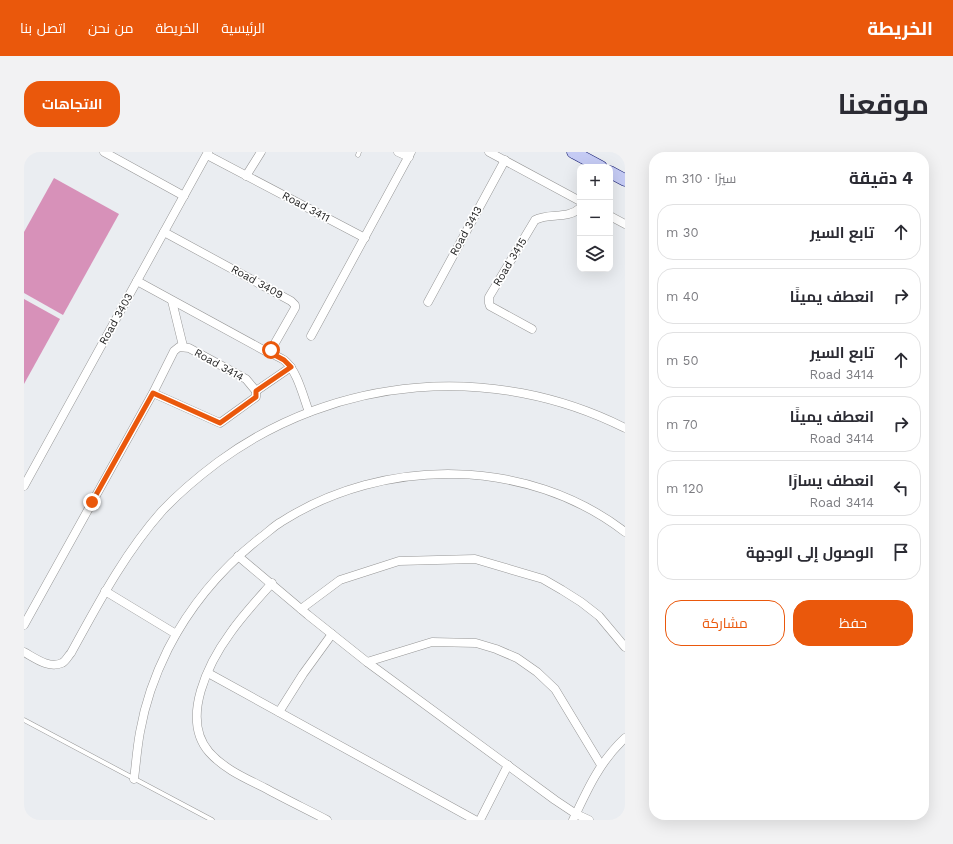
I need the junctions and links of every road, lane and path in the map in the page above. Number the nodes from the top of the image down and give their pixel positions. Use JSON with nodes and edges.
{"nodes":[{"id":1,"x":104,"y":152,"type":"edge"},
{"id":2,"x":261,"y":152,"type":"edge"},
{"id":3,"x":398,"y":152,"type":"edge"},
{"id":4,"x":489,"y":152,"type":"edge"},
{"id":5,"x":573,"y":152,"type":"edge"},
{"id":6,"x":207,"y":153,"type":"edge"},
{"id":7,"x":410,"y":155,"type":"edge"},
{"id":8,"x":505,"y":160,"type":"junction"},
{"id":9,"x":595,"y":164,"type":"edge"},
{"id":10,"x":613,"y":174,"type":"edge"},
{"id":11,"x":246,"y":176,"type":"junction"},
{"id":12,"x":625,"y":180,"type":"edge"},
{"id":13,"x":184,"y":196,"type":"junction"},
{"id":14,"x":578,"y":200,"type":"edge"},
{"id":15,"x":577,"y":211,"type":"edge"},
{"id":16,"x":613,"y":218,"type":"edge"},
{"id":17,"x":625,"y":224,"type":"edge"},
{"id":18,"x":164,"y":232,"type":"junction"},
{"id":19,"x":365,"y":238,"type":"junction"},
{"id":20,"x":137,"y":281,"type":"junction"},
{"id":21,"x":172,"y":301,"type":"junction"},
{"id":22,"x":428,"y":302,"type":"dead end"},
{"id":23,"x":532,"y":329,"type":"dead end"},
{"id":24,"x":311,"y":336,"type":"dead end"},
{"id":25,"x":183,"y":346,"type":"junction"},
{"id":26,"x":269,"y":352,"type":"junction"},
{"id":27,"x":291,"y":367,"type":"junction"},
{"id":28,"x":256,"y":391,"type":"junction"},
{"id":29,"x":153,"y":393,"type":"junction"},
{"id":30,"x":309,"y":412,"type":"junction"},
{"id":31,"x":625,"y":428,"type":"edge"},
{"id":32,"x":24,"y":486,"type":"edge"},
{"id":33,"x":625,"y":532,"type":"edge"},
{"id":34,"x":238,"y":556,"type":"junction"},
{"id":35,"x":272,"y":583,"type":"junction"},
{"id":36,"x":105,"y":591,"type":"junction"},
{"id":37,"x":301,"y":609,"type":"junction"},
{"id":38,"x":24,"y":624,"type":"edge"},
{"id":39,"x":176,"y":634,"type":"junction"},
{"id":40,"x":332,"y":634,"type":"junction"},
{"id":41,"x":625,"y":647,"type":"edge"},
{"id":42,"x":24,"y":652,"type":"edge"},
{"id":43,"x":367,"y":662,"type":"junction"},
{"id":44,"x":208,"y":673,"type":"junction"},
{"id":45,"x":279,"y":712,"type":"junction"},
{"id":46,"x":24,"y":720,"type":"edge"},
{"id":47,"x":625,"y":738,"type":"edge"},
{"id":48,"x":508,"y":765,"type":"junction"},
{"id":49,"x":601,"y":765,"type":"junction"},
{"id":50,"x":134,"y":779,"type":"junction"},
{"id":51,"x":575,"y":817,"type":"edge"},
{"id":52,"x":212,"y":820,"type":"edge"},
{"id":53,"x":327,"y":820,"type":"edge"},
{"id":54,"x":475,"y":820,"type":"edge"},
{"id":55,"x":480,"y":820,"type":"edge"},
{"id":56,"x":589,"y":820,"type":"edge"}],
"edges":[{"from":1,"to":13,"type":"street"},
{"from":2,"to":11,"type":"street"},
{"from":3,"to":7,"type":"street"},
{"from":4,"to":8,"type":"street"},
{"from":5,"to":9,"type":"main road"},
{"from":6,"to":11,"type":"street","name":"Road 3411"},
{"from":6,"to":13,"type":"street","name":"Road 3403"},
{"from":7,"to":19,"type":"street"},
{"from":8,"to":14,"type":"street"},
{"from":8,"to":22,"type":"street","name":"Road 3413"},
{"from":10,"to":12,"type":"main road"},
{"from":11,"to":19,"type":"street","name":"Road 3411"},
{"from":13,"to":18,"type":"street","name":"Road 3403"},
{"from":15,"to":23,"type":"street","name":"Road 3415"},
{"from":16,"to":17,"type":"street"},
{"from":18,"to":20,"type":"street","name":"Road 3403"},
{"from":18,"to":26,"type":"street","name":"Road 3409"},
{"from":19,"to":24,"type":"street"},
{"from":20,"to":21,"type":"street"},
{"from":20,"to":32,"type":"street","name":"Road 3403"},
{"from":21,"to":25,"type":"street"},
{"from":21,"to":26,"type":"street"},
{"from":25,"to":28,"type":"street","name":"Road 3414"},
{"from":25,"to":29,"type":"street","name":"Road 3414"},
{"from":26,"to":27,"type":"street"},
{"from":27,"to":28,"type":"street"},
{"from":27,"to":30,"type":"street"},
{"from":28,"to":29,"type":"street"},
{"from":29,"to":38,"type":"street","name":"Road 3414"},
{"from":30,"to":31,"type":"street"},
{"from":30,"to":36,"type":"street"},
{"from":33,"to":34,"type":"street"},
{"from":34,"to":35,"type":"street"},
{"from":34,"to":39,"type":"street"},
{"from":35,"to":37,"type":"street"},
{"from":35,"to":44,"type":"street"},
{"from":36,"to":39,"type":"street"},
{"from":36,"to":42,"type":"street"},
{"from":37,"to":40,"type":"street"},
{"from":37,"to":41,"type":"street"},
{"from":39,"to":50,"type":"street"},
{"from":40,"to":43,"type":"street"},
{"from":40,"to":45,"type":"street"},
{"from":43,"to":48,"type":"street"},
{"from":43,"to":49,"type":"street"},
{"from":44,"to":45,"type":"street"},
{"from":44,"to":53,"type":"street"},
{"from":45,"to":54,"type":"street"},
{"from":46,"to":50,"type":"lane"},
{"from":47,"to":49,"type":"street"},
{"from":48,"to":51,"type":"street"},
{"from":48,"to":55,"type":"street"},
{"from":49,"to":51,"type":"street"},
{"from":50,"to":52,"type":"lane"},
{"from":51,"to":56,"type":"street"}]}
